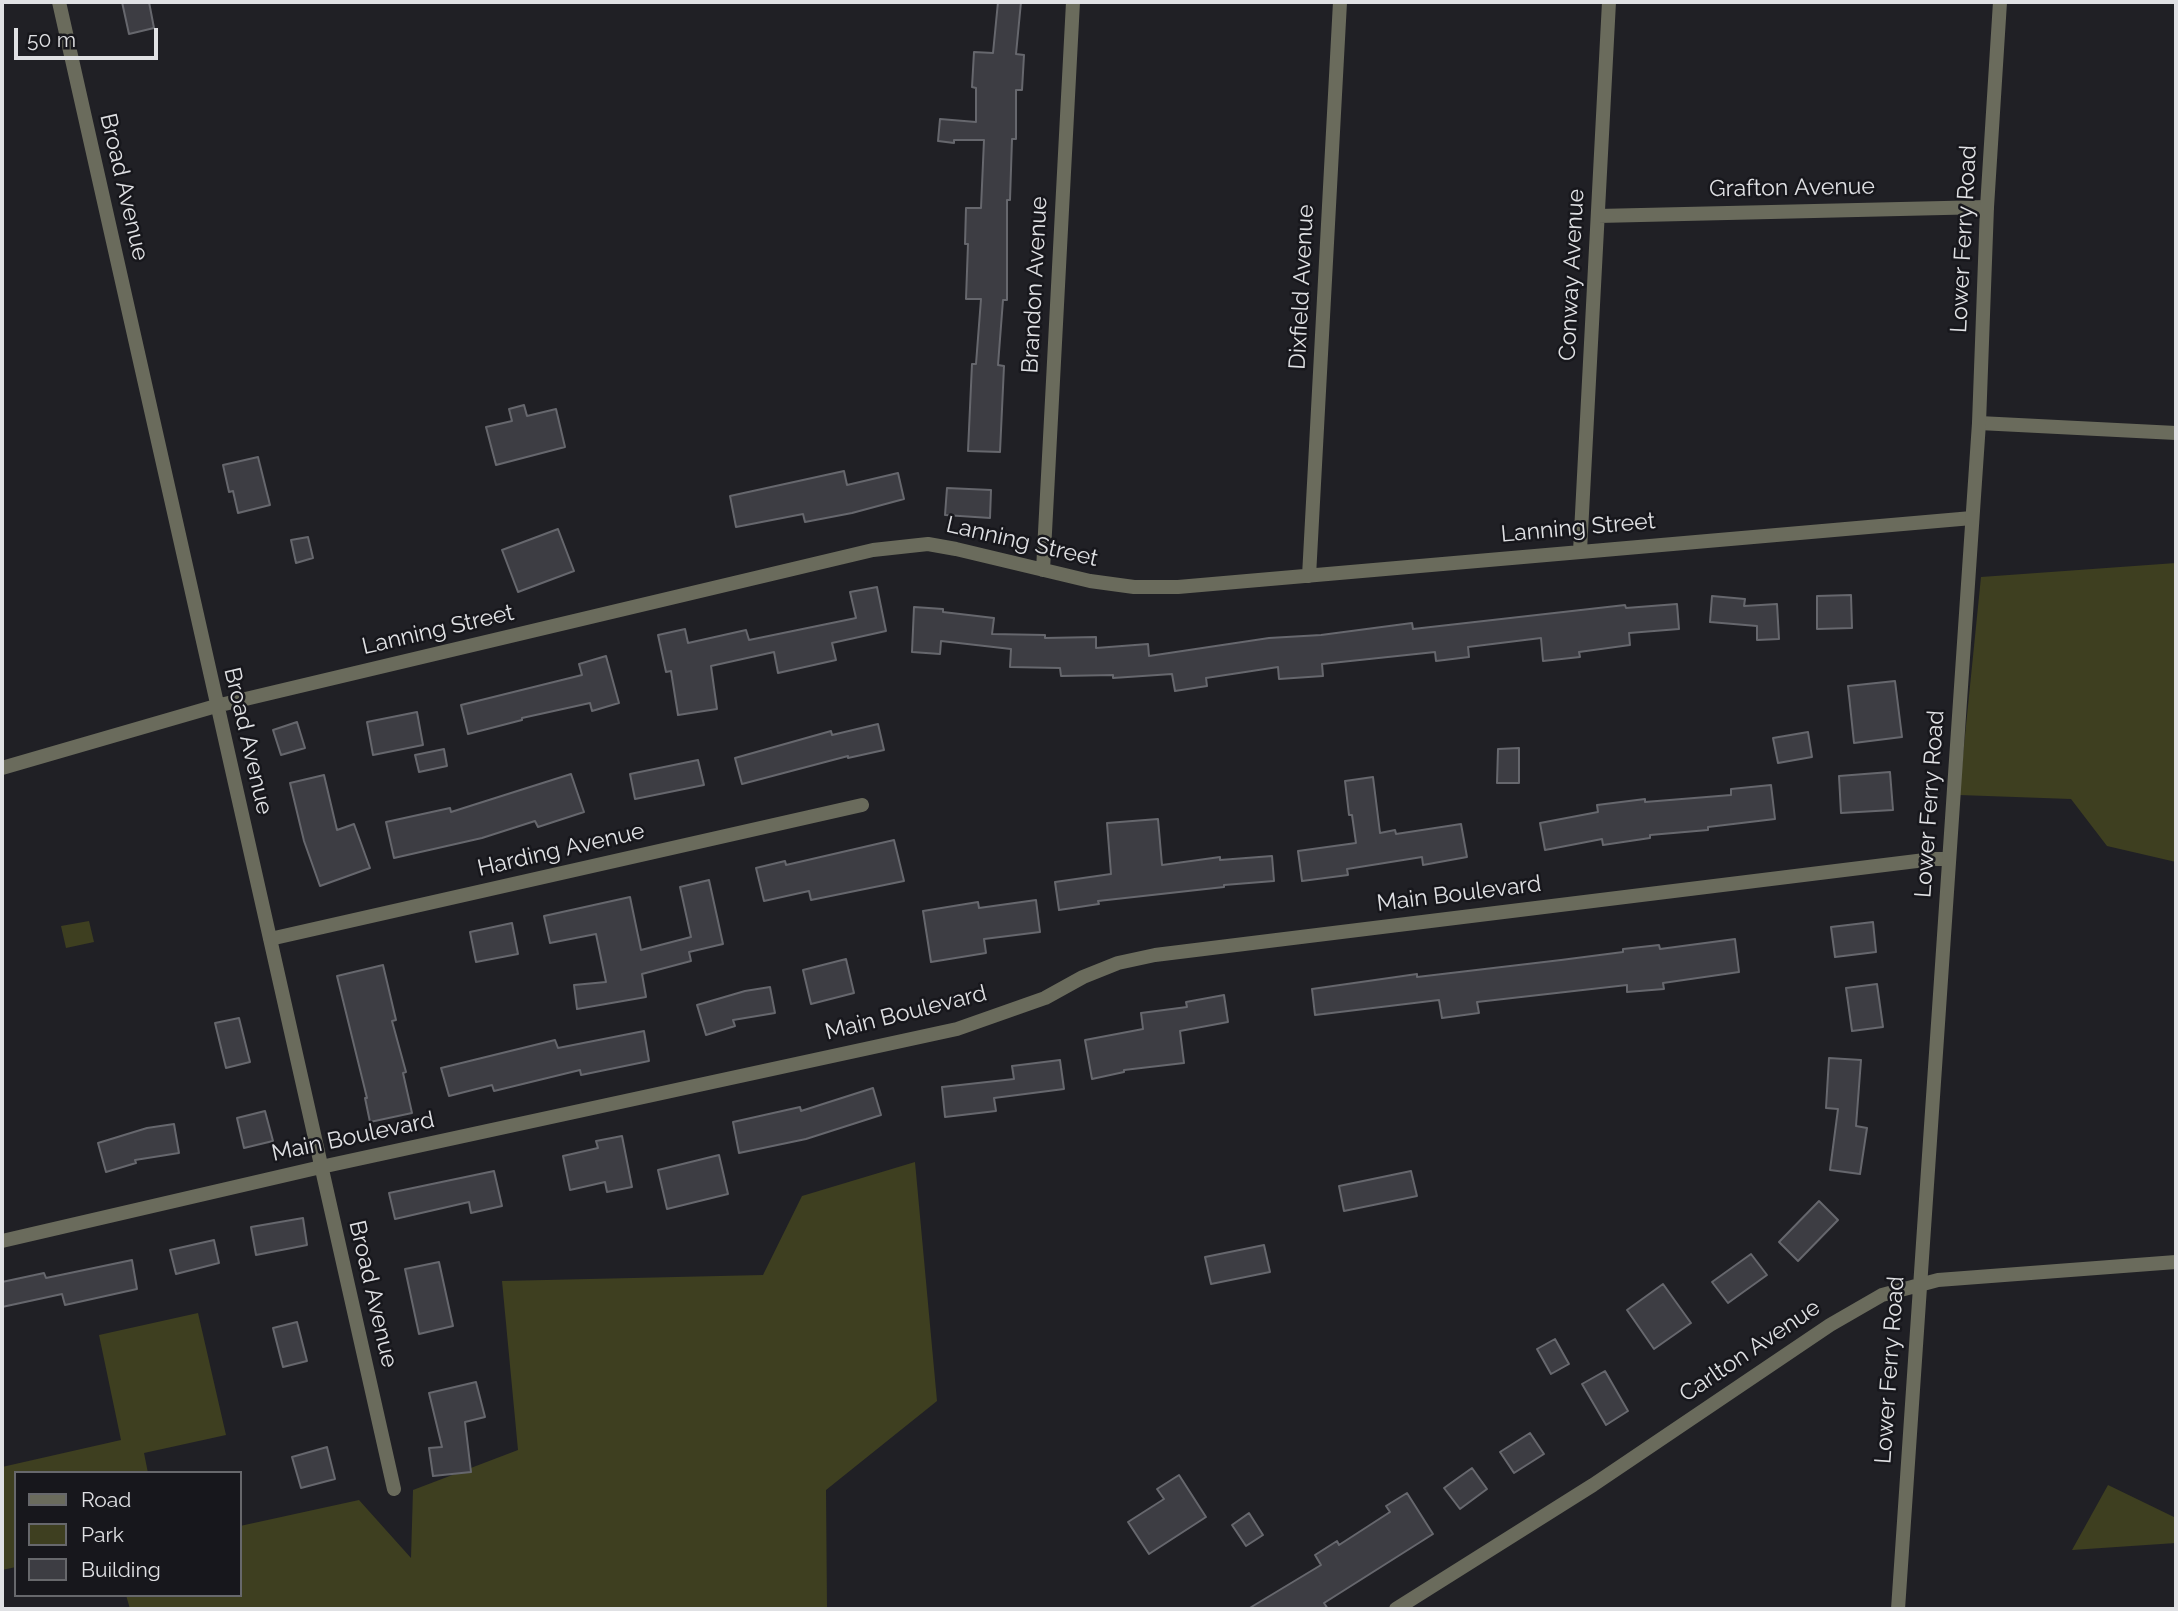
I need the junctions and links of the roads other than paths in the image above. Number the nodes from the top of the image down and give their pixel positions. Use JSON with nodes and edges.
{"nodes":[{"id":1,"x":59,"y":2,"type":"edge"},
{"id":2,"x":1073,"y":2,"type":"edge"},
{"id":3,"x":1340,"y":2,"type":"edge"},
{"id":4,"x":1609,"y":2,"type":"edge"},
{"id":5,"x":2000,"y":2,"type":"edge"},
{"id":6,"x":1987,"y":207,"type":"junction"},
{"id":7,"x":1598,"y":216,"type":"junction"},
{"id":8,"x":1979,"y":423,"type":"junction"},
{"id":9,"x":2176,"y":433,"type":"edge"},
{"id":10,"x":1972,"y":518,"type":"junction"},
{"id":11,"x":1580,"y":551,"type":"junction"},
{"id":12,"x":1042,"y":570,"type":"junction"},
{"id":13,"x":1309,"y":576,"type":"junction"},
{"id":14,"x":216,"y":706,"type":"junction"},
{"id":15,"x":2,"y":768,"type":"edge"},
{"id":16,"x":862,"y":805,"type":"dead end"},
{"id":17,"x":1950,"y":859,"type":"junction"},
{"id":18,"x":270,"y":939,"type":"junction"},
{"id":19,"x":321,"y":1167,"type":"junction"},
{"id":20,"x":2,"y":1241,"type":"edge"},
{"id":21,"x":2176,"y":1262,"type":"edge"},
{"id":22,"x":1918,"y":1284,"type":"junction"},
{"id":23,"x":394,"y":1489,"type":"dead end"},
{"id":24,"x":1396,"y":1609,"type":"edge"},
{"id":25,"x":1898,"y":1609,"type":"edge"}],
"edges":[{"from":1,"to":14,"type":"street","name":"Broad Avenue"},
{"from":2,"to":12,"type":"street","name":"Brandon Avenue"},
{"from":3,"to":13,"type":"street","name":"Dixfield Avenue"},
{"from":4,"to":7,"type":"street","name":"Conway Avenue"},
{"from":5,"to":6,"type":"street","name":"Lower Ferry Road"},
{"from":6,"to":7,"type":"street","name":"Grafton Avenue"},
{"from":6,"to":8,"type":"street","name":"Lower Ferry Road"},
{"from":7,"to":11,"type":"street","name":"Conway Avenue"},
{"from":8,"to":9,"type":"street"},
{"from":8,"to":10,"type":"street","name":"Lower Ferry Road"},
{"from":10,"to":11,"type":"street","name":"Lanning Street"},
{"from":10,"to":17,"type":"street","name":"Lower Ferry Road"},
{"from":11,"to":13,"type":"street","name":"Lanning Street"},
{"from":12,"to":13,"type":"street","name":"Lanning Street"},
{"from":12,"to":14,"type":"street","name":"Lanning Street"},
{"from":14,"to":15,"type":"street","name":"Lanning Street"},
{"from":14,"to":18,"type":"street","name":"Broad Avenue"},
{"from":16,"to":18,"type":"street","name":"Harding Avenue"},
{"from":17,"to":19,"type":"street","name":"Main Boulevard"},
{"from":17,"to":22,"type":"street","name":"Lower Ferry Road"},
{"from":18,"to":19,"type":"street","name":"Broad Avenue"},
{"from":19,"to":20,"type":"street","name":"Main Boulevard"},
{"from":19,"to":23,"type":"street","name":"Broad Avenue"},
{"from":21,"to":22,"type":"street","name":"Carlton Avenue"},
{"from":22,"to":24,"type":"street","name":"Carlton Avenue"},
{"from":22,"to":25,"type":"street","name":"Lower Ferry Road"}]}
